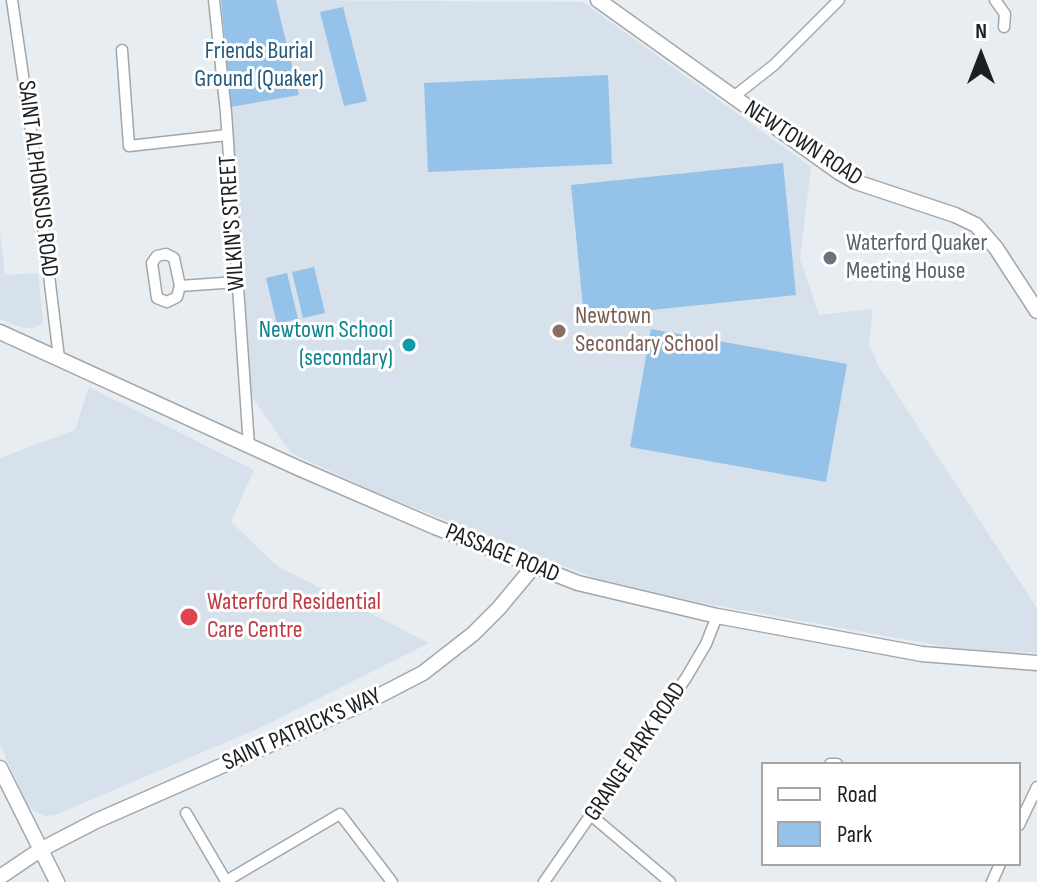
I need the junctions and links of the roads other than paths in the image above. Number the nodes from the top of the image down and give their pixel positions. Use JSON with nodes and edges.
{"nodes":[{"id":1,"x":12,"y":0,"type":"edge"},
{"id":2,"x":214,"y":0,"type":"edge"},
{"id":3,"x":598,"y":0,"type":"edge"},
{"id":4,"x":839,"y":0,"type":"edge"},
{"id":5,"x":995,"y":0,"type":"edge"},
{"id":6,"x":1004,"y":27,"type":"dead end"},
{"id":7,"x":122,"y":50,"type":"dead end"},
{"id":8,"x":732,"y":98,"type":"junction"},
{"id":9,"x":227,"y":135,"type":"junction"},
{"id":10,"x":237,"y":282,"type":"junction"},
{"id":11,"x":180,"y":286,"type":"dead end"},
{"id":12,"x":1037,"y":311,"type":"edge"},
{"id":13,"x":0,"y":332,"type":"edge"},
{"id":14,"x":59,"y":358,"type":"junction"},
{"id":15,"x":249,"y":446,"type":"junction"},
{"id":16,"x":534,"y":566,"type":"junction"},
{"id":17,"x":717,"y":616,"type":"junction"},
{"id":18,"x":1037,"y":663,"type":"edge"},
{"id":19,"x":0,"y":768,"type":"edge"},
{"id":20,"x":1037,"y":787,"type":"edge"},
{"id":21,"x":1023,"y":807,"type":"edge"},
{"id":22,"x":186,"y":813,"type":"dead end"},
{"id":23,"x":592,"y":816,"type":"junction"},
{"id":24,"x":40,"y":850,"type":"junction"},
{"id":25,"x":0,"y":877,"type":"edge"},
{"id":26,"x":57,"y":882,"type":"edge"},
{"id":27,"x":392,"y":882,"type":"edge"},
{"id":28,"x":544,"y":882,"type":"edge"},
{"id":29,"x":670,"y":882,"type":"edge"}],
"edges":[{"from":1,"to":14,"type":"street","name":"SAINT ALPHONSUS ROAD"},
{"from":2,"to":9,"type":"street","name":"WILKIN'S STREET"},
{"from":3,"to":8,"type":"main road","name":"NEWTOWN ROAD"},
{"from":4,"to":8,"type":"street"},
{"from":5,"to":6,"type":"street"},
{"from":7,"to":9,"type":"street"},
{"from":8,"to":12,"type":"main road","name":"NEWTOWN ROAD"},
{"from":9,"to":10,"type":"street","name":"WILKIN'S STREET"},
{"from":10,"to":11,"type":"street"},
{"from":10,"to":15,"type":"street","name":"WILKIN'S STREET"},
{"from":13,"to":14,"type":"main road","name":"PASSAGE ROAD"},
{"from":14,"to":15,"type":"main road","name":"PASSAGE ROAD"},
{"from":15,"to":16,"type":"main road","name":"PASSAGE ROAD"},
{"from":16,"to":17,"type":"main road","name":"PASSAGE ROAD"},
{"from":16,"to":24,"type":"main road","name":"SAINT PATRICK'S WAY"},
{"from":17,"to":18,"type":"main road","name":"PASSAGE ROAD"},
{"from":17,"to":23,"type":"street","name":"GRANGE PARK ROAD"},
{"from":19,"to":24,"type":"main road"},
{"from":20,"to":21,"type":"street"},
{"from":22,"to":27,"type":"street"},
{"from":23,"to":28,"type":"street","name":"GRANGE PARK ROAD"},
{"from":23,"to":29,"type":"street"},
{"from":24,"to":25,"type":"main road","name":"SAINT PATRICK'S WAY"},
{"from":24,"to":26,"type":"main road"}]}
